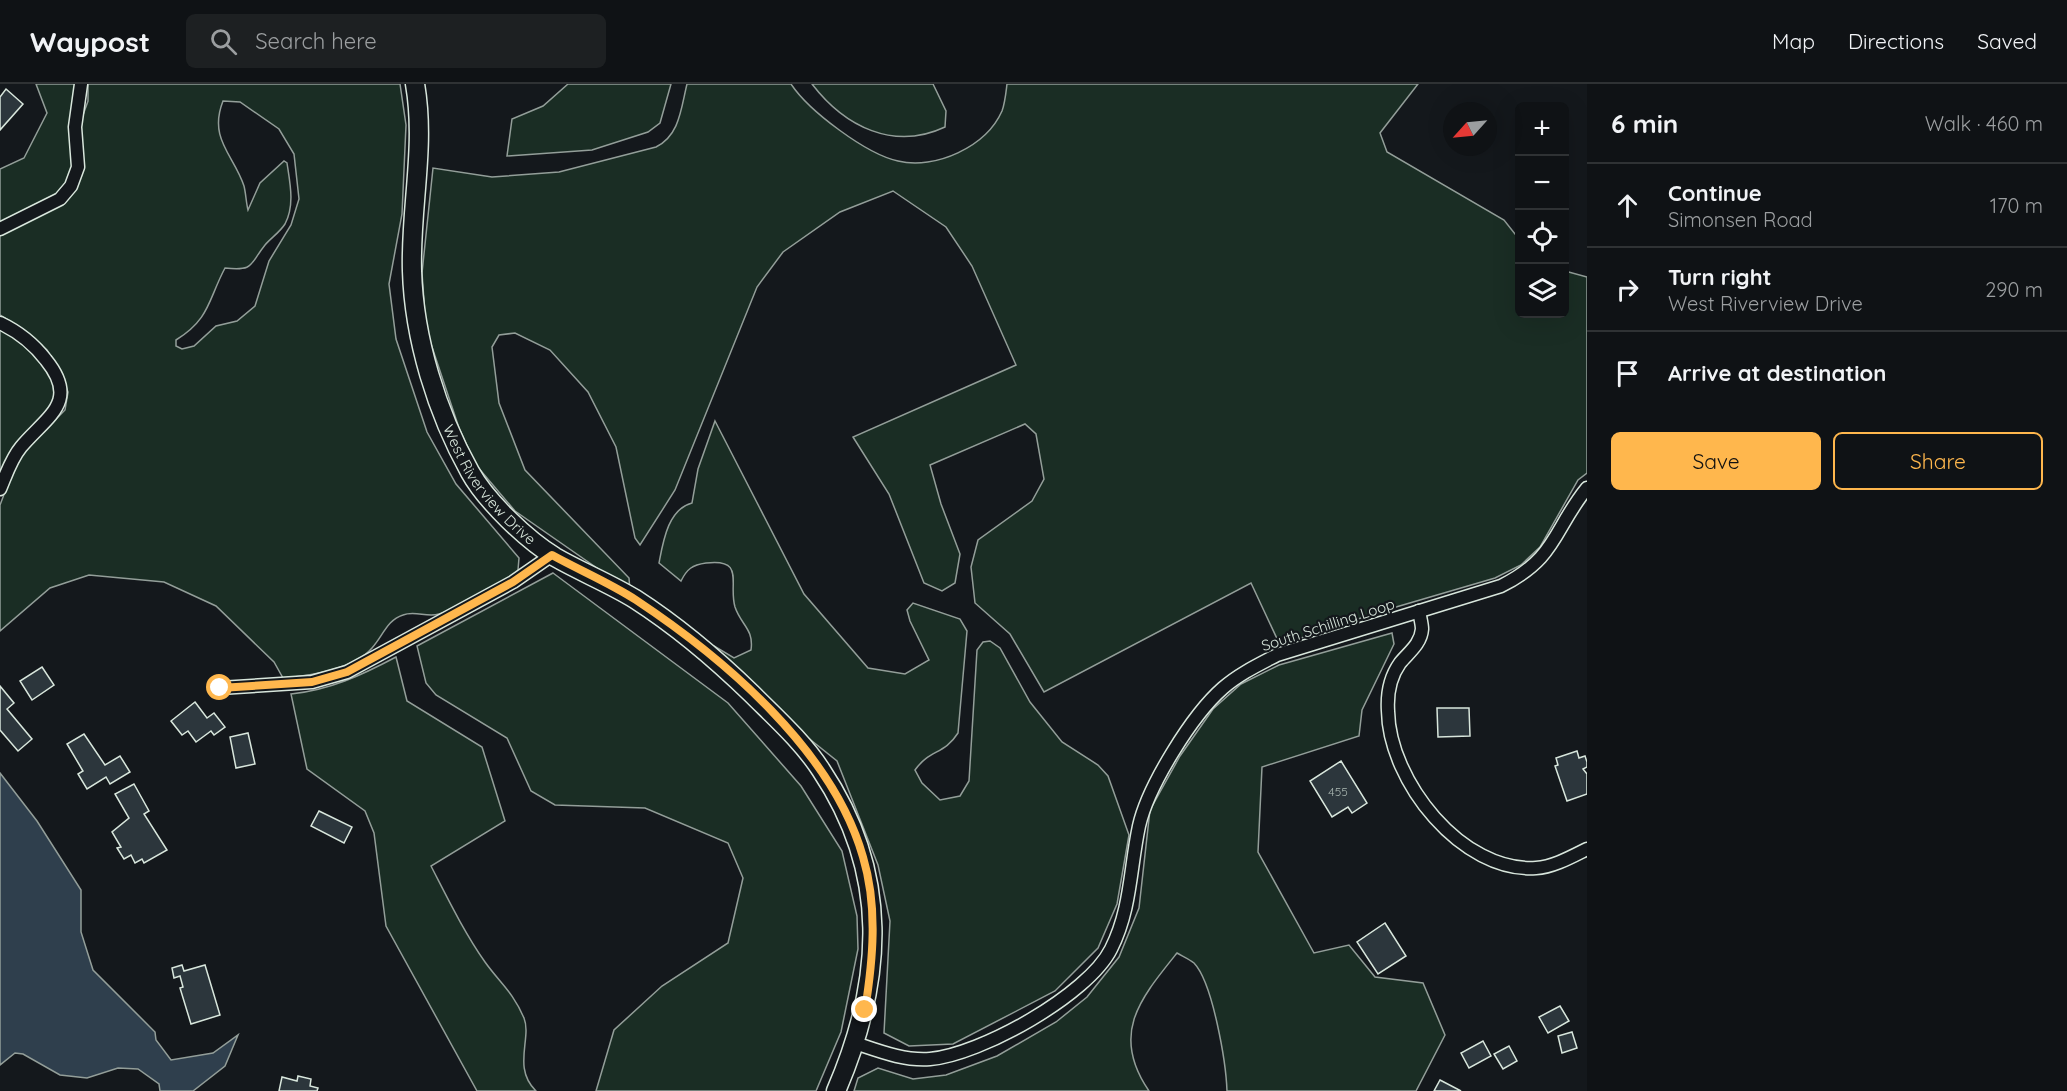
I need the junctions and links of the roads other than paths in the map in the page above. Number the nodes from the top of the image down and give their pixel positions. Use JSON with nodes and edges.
{"nodes":[{"id":1,"x":81,"y":84,"type":"edge"},
{"id":2,"x":415,"y":84,"type":"edge"},
{"id":3,"x":0,"y":229,"type":"edge"},
{"id":4,"x":0,"y":323,"type":"edge"},
{"id":5,"x":1587,"y":488,"type":"edge"},
{"id":6,"x":0,"y":489,"type":"edge"},
{"id":7,"x":552,"y":555,"type":"junction"},
{"id":8,"x":1419,"y":611,"type":"junction"},
{"id":9,"x":220,"y":688,"type":"dead end"},
{"id":10,"x":1587,"y":849,"type":"edge"},
{"id":11,"x":855,"y":1043,"type":"junction"},
{"id":12,"x":836,"y":1091,"type":"edge"}],
"edges":[{"from":1,"to":3,"type":"street"},
{"from":2,"to":7,"type":"street","name":"West Riverview Drive"},
{"from":4,"to":6,"type":"street"},
{"from":5,"to":8,"type":"street","name":"South Schilling Loop"},
{"from":7,"to":9,"type":"street"},
{"from":7,"to":11,"type":"street","name":"West Riverview Drive"},
{"from":8,"to":10,"type":"street"},
{"from":8,"to":11,"type":"street","name":"South Schilling Loop"},
{"from":11,"to":12,"type":"street","name":"West Riverview Drive"}]}
